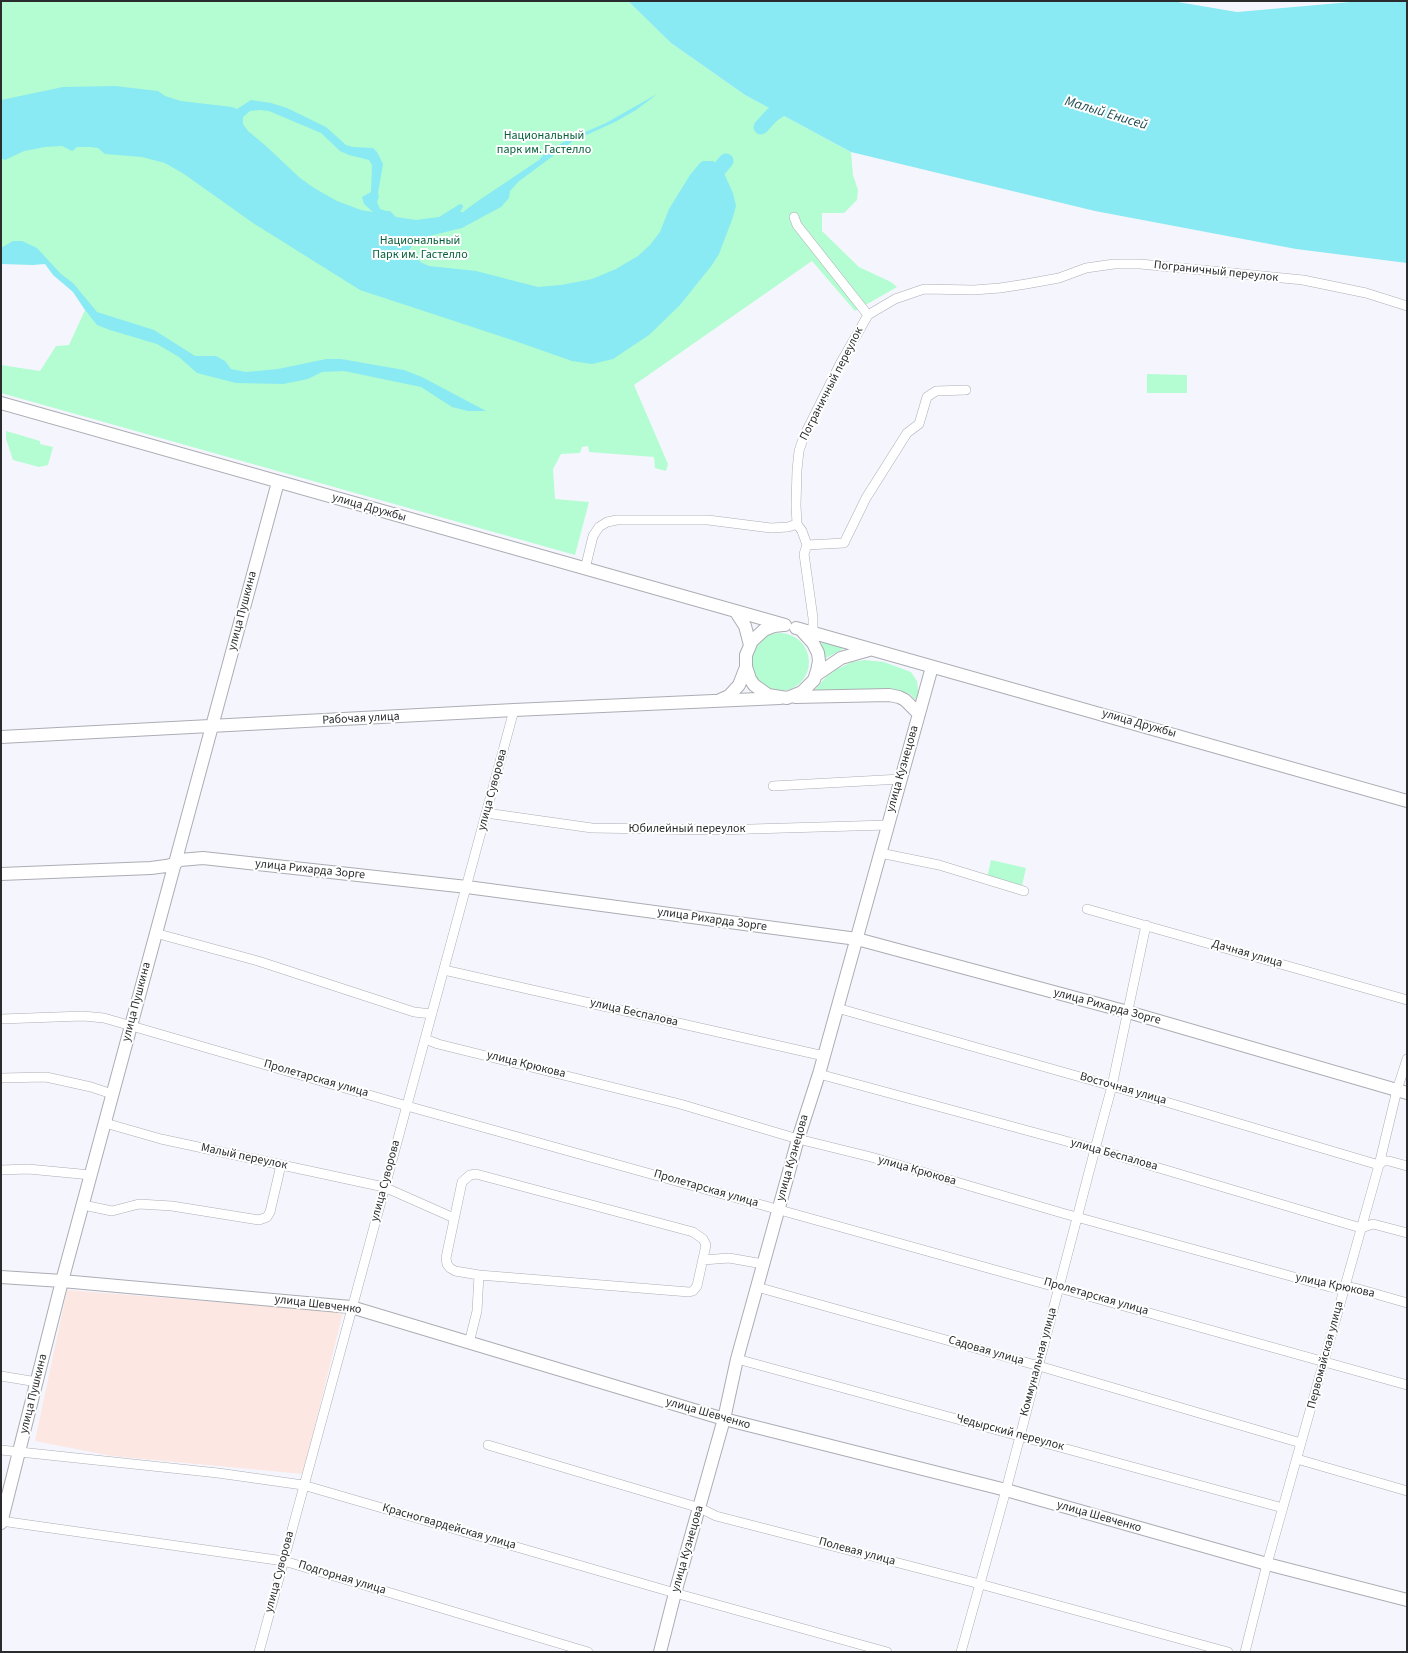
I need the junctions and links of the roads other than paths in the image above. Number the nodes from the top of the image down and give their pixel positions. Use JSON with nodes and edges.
{"nodes":[{"id":1,"x":794,"y":217,"type":"dead end"},
{"id":2,"x":1407,"y":306,"type":"edge"},
{"id":3,"x":868,"y":315,"type":"junction"},
{"id":4,"x":966,"y":390,"type":"dead end"},
{"id":5,"x":1,"y":403,"type":"edge"},
{"id":6,"x":278,"y":482,"type":"junction"},
{"id":7,"x":797,"y":524,"type":"junction"},
{"id":8,"x":807,"y":545,"type":"junction"},
{"id":9,"x":585,"y":569,"type":"junction"},
{"id":10,"x":736,"y":612,"type":"junction"},
{"id":11,"x":790,"y":627,"type":"junction"},
{"id":12,"x":813,"y":638,"type":"junction"},
{"id":13,"x":750,"y":645,"type":"junction"},
{"id":14,"x":871,"y":649,"type":"junction"},
{"id":15,"x":932,"y":667,"type":"junction"},
{"id":16,"x":746,"y":668,"type":"junction"},
{"id":17,"x":816,"y":675,"type":"junction"},
{"id":18,"x":786,"y":697,"type":"junction"},
{"id":19,"x":720,"y":700,"type":"junction"},
{"id":20,"x":514,"y":710,"type":"junction"},
{"id":21,"x":919,"y":714,"type":"junction"},
{"id":22,"x":211,"y":727,"type":"junction"},
{"id":23,"x":1,"y":737,"type":"edge"},
{"id":24,"x":901,"y":779,"type":"junction"},
{"id":25,"x":772,"y":786,"type":"dead end"},
{"id":26,"x":1407,"y":801,"type":"edge"},
{"id":27,"x":486,"y":813,"type":"junction"},
{"id":28,"x":888,"y":825,"type":"junction"},
{"id":29,"x":880,"y":853,"type":"junction"},
{"id":30,"x":174,"y":864,"type":"junction"},
{"id":31,"x":1,"y":874,"type":"edge"},
{"id":32,"x":467,"y":887,"type":"junction"},
{"id":33,"x":1024,"y":891,"type":"dead end"},
{"id":34,"x":1087,"y":909,"type":"dead end"},
{"id":35,"x":1146,"y":925,"type":"junction"},
{"id":36,"x":156,"y":933,"type":"junction"},
{"id":37,"x":857,"y":939,"type":"junction"},
{"id":38,"x":444,"y":970,"type":"junction"},
{"id":39,"x":1407,"y":1000,"type":"edge"},
{"id":40,"x":837,"y":1008,"type":"junction"},
{"id":41,"x":1128,"y":1012,"type":"junction"},
{"id":42,"x":432,"y":1014,"type":"junction"},
{"id":43,"x":1,"y":1019,"type":"edge"},
{"id":44,"x":130,"y":1025,"type":"junction"},
{"id":45,"x":425,"y":1039,"type":"junction"},
{"id":46,"x":824,"y":1056,"type":"junction"},
{"id":47,"x":1407,"y":1059,"type":"edge"},
{"id":48,"x":819,"y":1074,"type":"junction"},
{"id":49,"x":1,"y":1078,"type":"edge"},
{"id":50,"x":1112,"y":1086,"type":"junction"},
{"id":51,"x":1402,"y":1091,"type":"edge"},
{"id":52,"x":112,"y":1094,"type":"junction"},
{"id":53,"x":407,"y":1106,"type":"junction"},
{"id":54,"x":105,"y":1123,"type":"junction"},
{"id":55,"x":798,"y":1139,"type":"junction"},
{"id":56,"x":1094,"y":1149,"type":"junction"},
{"id":57,"x":282,"y":1165,"type":"junction"},
{"id":58,"x":1379,"y":1165,"type":"junction"},
{"id":59,"x":1407,"y":1166,"type":"edge"},
{"id":60,"x":1,"y":1170,"type":"edge"},
{"id":61,"x":90,"y":1175,"type":"junction"},
{"id":62,"x":384,"y":1187,"type":"junction"},
{"id":63,"x":82,"y":1205,"type":"junction"},
{"id":64,"x":778,"y":1209,"type":"junction"},
{"id":65,"x":1077,"y":1217,"type":"junction"},
{"id":66,"x":454,"y":1218,"type":"junction"},
{"id":67,"x":1360,"y":1228,"type":"junction"},
{"id":68,"x":1407,"y":1233,"type":"edge"},
{"id":69,"x":703,"y":1260,"type":"junction"},
{"id":70,"x":763,"y":1264,"type":"junction"},
{"id":71,"x":479,"y":1275,"type":"junction"},
{"id":72,"x":1,"y":1277,"type":"edge"},
{"id":73,"x":62,"y":1281,"type":"junction"},
{"id":74,"x":757,"y":1287,"type":"junction"},
{"id":75,"x":1059,"y":1287,"type":"junction"},
{"id":76,"x":1343,"y":1290,"type":"junction"},
{"id":77,"x":1407,"y":1303,"type":"edge"},
{"id":78,"x":351,"y":1307,"type":"junction"},
{"id":79,"x":469,"y":1343,"type":"junction"},
{"id":80,"x":737,"y":1359,"type":"junction"},
{"id":81,"x":1325,"y":1361,"type":"junction"},
{"id":82,"x":1039,"y":1366,"type":"junction"},
{"id":83,"x":1,"y":1376,"type":"edge"},
{"id":84,"x":37,"y":1382,"type":"junction"},
{"id":85,"x":1407,"y":1385,"type":"edge"},
{"id":86,"x":724,"y":1419,"type":"junction"},
{"id":87,"x":1019,"y":1435,"type":"junction"},
{"id":88,"x":1301,"y":1443,"type":"junction"},
{"id":89,"x":488,"y":1445,"type":"dead end"},
{"id":90,"x":1,"y":1450,"type":"edge"},
{"id":91,"x":20,"y":1452,"type":"junction"},
{"id":92,"x":1297,"y":1459,"type":"junction"},
{"id":93,"x":303,"y":1485,"type":"junction"},
{"id":94,"x":1006,"y":1490,"type":"junction"},
{"id":95,"x":1407,"y":1491,"type":"edge"},
{"id":96,"x":700,"y":1508,"type":"junction"},
{"id":97,"x":1283,"y":1508,"type":"junction"},
{"id":98,"x":1,"y":1521,"type":"edge"},
{"id":99,"x":284,"y":1560,"type":"junction"},
{"id":100,"x":1267,"y":1564,"type":"junction"},
{"id":101,"x":980,"y":1584,"type":"junction"},
{"id":102,"x":675,"y":1593,"type":"junction"},
{"id":103,"x":1407,"y":1600,"type":"edge"},
{"id":104,"x":261,"y":1651,"type":"edge"},
{"id":105,"x":588,"y":1652,"type":"edge"},
{"id":106,"x":660,"y":1652,"type":"edge"},
{"id":107,"x":887,"y":1652,"type":"edge"},
{"id":108,"x":961,"y":1652,"type":"edge"},
{"id":109,"x":1228,"y":1652,"type":"edge"},
{"id":110,"x":1245,"y":1652,"type":"edge"}],
"edges":[{"from":1,"to":3,"type":"street"},
{"from":2,"to":3,"type":"street","name":"Пограничный переулок"},
{"from":3,"to":7,"type":"street","name":"Пограничный переулок"},
{"from":4,"to":8,"type":"street"},
{"from":5,"to":6,"type":"street","name":"улица Дружбы"},
{"from":6,"to":9,"type":"street","name":"улица Дружбы"},
{"from":6,"to":22,"type":"street","name":"улица Пушкина"},
{"from":7,"to":8,"type":"street","name":"Пограничный переулок"},
{"from":7,"to":9,"type":"street"},
{"from":8,"to":12,"type":"street"},
{"from":9,"to":10,"type":"street","name":"улица Дружбы"},
{"from":10,"to":11,"type":"street","name":"улица Дружбы"},
{"from":10,"to":13,"type":"street"},
{"from":11,"to":12,"type":"street"},
{"from":11,"to":13,"type":"street"},
{"from":12,"to":14,"type":"street","name":"улица Дружбы"},
{"from":12,"to":17,"type":"street"},
{"from":13,"to":16,"type":"street"},
{"from":14,"to":15,"type":"street","name":"улица Дружбы"},
{"from":14,"to":17,"type":"street"},
{"from":15,"to":21,"type":"street","name":"улица Кузнецова"},
{"from":15,"to":26,"type":"street","name":"улица Дружбы"},
{"from":16,"to":18,"type":"street"},
{"from":16,"to":19,"type":"street"},
{"from":17,"to":18,"type":"street"},
{"from":18,"to":19,"type":"street","name":"Рабочая улица"},
{"from":18,"to":21,"type":"street","name":"Рабочая улица"},
{"from":19,"to":20,"type":"street","name":"Рабочая улица"},
{"from":20,"to":22,"type":"street","name":"Рабочая улица"},
{"from":20,"to":27,"type":"street","name":"улица Суворова"},
{"from":21,"to":24,"type":"street","name":"улица Кузнецова"},
{"from":22,"to":23,"type":"street","name":"Рабочая улица"},
{"from":22,"to":30,"type":"street","name":"улица Пушкина"},
{"from":24,"to":25,"type":"street"},
{"from":24,"to":28,"type":"street","name":"улица Кузнецова"},
{"from":27,"to":28,"type":"street","name":"Юбилейный переулок"},
{"from":27,"to":32,"type":"street","name":"улица Суворова"},
{"from":28,"to":29,"type":"street","name":"улица Кузнецова"},
{"from":29,"to":33,"type":"street"},
{"from":29,"to":37,"type":"street","name":"улица Кузнецова"},
{"from":30,"to":31,"type":"street","name":"улица Рихарда Зорге"},
{"from":30,"to":32,"type":"street","name":"улица Рихарда Зорге"},
{"from":30,"to":36,"type":"street","name":"улица Пушкина"},
{"from":32,"to":37,"type":"street","name":"улица Рихарда Зорге"},
{"from":32,"to":38,"type":"street","name":"улица Суворова"},
{"from":34,"to":35,"type":"street","name":"Дачная улица"},
{"from":35,"to":39,"type":"street","name":"Дачная улица"},
{"from":35,"to":41,"type":"street","name":"Коммунальная улица"},
{"from":36,"to":42,"type":"street"},
{"from":36,"to":44,"type":"street","name":"улица Пушкина"},
{"from":37,"to":40,"type":"street","name":"улица Кузнецова"},
{"from":37,"to":41,"type":"street","name":"улица Рихарда Зорге"},
{"from":38,"to":42,"type":"street","name":"улица Суворова"},
{"from":38,"to":46,"type":"street","name":"улица Беспалова"},
{"from":40,"to":46,"type":"street","name":"улица Кузнецова"},
{"from":40,"to":50,"type":"street","name":"Восточная улица"},
{"from":41,"to":50,"type":"street","name":"Коммунальная улица"},
{"from":41,"to":51,"type":"street","name":"улица Рихарда Зорге"},
{"from":42,"to":45,"type":"street","name":"улица Суворова"},
{"from":43,"to":44,"type":"street","name":"Пролетарская улица"},
{"from":44,"to":52,"type":"street","name":"улица Пушкина"},
{"from":44,"to":53,"type":"street","name":"Пролетарская улица"},
{"from":45,"to":53,"type":"street","name":"улица Суворова"},
{"from":45,"to":55,"type":"street","name":"улица Крюкова"},
{"from":46,"to":48,"type":"street","name":"улица Кузнецова"},
{"from":47,"to":51,"type":"street","name":"Первомайская улица"},
{"from":48,"to":55,"type":"street","name":"улица Кузнецова"},
{"from":48,"to":56,"type":"street","name":"улица Беспалова"},
{"from":49,"to":52,"type":"street"},
{"from":50,"to":56,"type":"street","name":"Коммунальная улица"},
{"from":50,"to":58,"type":"street","name":"Восточная улица"},
{"from":51,"to":58,"type":"street","name":"Первомайская улица"},
{"from":52,"to":54,"type":"street","name":"улица Пушкина"},
{"from":53,"to":62,"type":"street","name":"улица Суворова"},
{"from":53,"to":64,"type":"street","name":"Пролетарская улица"},
{"from":54,"to":57,"type":"street","name":"Малый переулок"},
{"from":54,"to":61,"type":"street","name":"улица Пушкина"},
{"from":55,"to":64,"type":"street","name":"улица Кузнецова"},
{"from":55,"to":65,"type":"street","name":"улица Крюкова"},
{"from":56,"to":65,"type":"street","name":"Коммунальная улица"},
{"from":56,"to":67,"type":"street","name":"улица Беспалова"},
{"from":57,"to":62,"type":"street","name":"Малый переулок"},
{"from":57,"to":63,"type":"street"},
{"from":58,"to":59,"type":"street","name":"Восточная улица"},
{"from":58,"to":67,"type":"street","name":"Первомайская улица"},
{"from":60,"to":61,"type":"street"},
{"from":61,"to":63,"type":"street","name":"улица Пушкина"},
{"from":62,"to":66,"type":"street","name":"Малый переулок"},
{"from":62,"to":78,"type":"street","name":"улица Суворова"},
{"from":63,"to":73,"type":"street","name":"улица Пушкина"},
{"from":64,"to":70,"type":"street","name":"улица Кузнецова"},
{"from":64,"to":75,"type":"street","name":"Пролетарская улица"},
{"from":65,"to":75,"type":"street","name":"Коммунальная улица"},
{"from":65,"to":76,"type":"street","name":"улица Крюкова"},
{"from":66,"to":69,"type":"street"},
{"from":66,"to":71,"type":"street"},
{"from":67,"to":68,"type":"street","name":"улица Беспалова"},
{"from":67,"to":76,"type":"street","name":"Первомайская улица"},
{"from":69,"to":70,"type":"street"},
{"from":69,"to":71,"type":"street"},
{"from":70,"to":74,"type":"street","name":"улица Кузнецова"},
{"from":71,"to":79,"type":"street"},
{"from":72,"to":73,"type":"street","name":"улица Шевченко"},
{"from":73,"to":78,"type":"street","name":"улица Шевченко"},
{"from":73,"to":84,"type":"street","name":"улица Пушкина"},
{"from":74,"to":80,"type":"street","name":"улица Кузнецова"},
{"from":74,"to":82,"type":"street","name":"Садовая улица"},
{"from":75,"to":81,"type":"street","name":"Пролетарская улица"},
{"from":75,"to":82,"type":"street","name":"Коммунальная улица"},
{"from":76,"to":77,"type":"street","name":"улица Крюкова"},
{"from":76,"to":81,"type":"street","name":"Первомайская улица"},
{"from":78,"to":79,"type":"street","name":"улица Шевченко"},
{"from":78,"to":93,"type":"street","name":"улица Суворова"},
{"from":79,"to":86,"type":"street","name":"улица Шевченко"},
{"from":80,"to":86,"type":"street","name":"улица Кузнецова"},
{"from":80,"to":87,"type":"street","name":"Чедырский переулок"},
{"from":81,"to":85,"type":"street","name":"Пролетарская улица"},
{"from":81,"to":88,"type":"street","name":"Первомайская улица"},
{"from":82,"to":87,"type":"street","name":"Коммунальная улица"},
{"from":82,"to":88,"type":"street","name":"Садовая улица"},
{"from":83,"to":84,"type":"street"},
{"from":84,"to":91,"type":"street","name":"улица Пушкина"},
{"from":86,"to":94,"type":"street","name":"улица Шевченко"},
{"from":86,"to":96,"type":"street","name":"улица Кузнецова"},
{"from":87,"to":94,"type":"street","name":"Коммунальная улица"},
{"from":87,"to":97,"type":"street","name":"Чедырский переулок"},
{"from":88,"to":92,"type":"street","name":"Первомайская улица"},
{"from":89,"to":96,"type":"street","name":"Полевая улица"},
{"from":90,"to":91,"type":"street","name":"Красногвардейская улица"},
{"from":91,"to":93,"type":"street","name":"Красногвардейская улица"},
{"from":91,"to":98,"type":"street","name":"улица Пушкина"},
{"from":92,"to":95,"type":"street"},
{"from":92,"to":97,"type":"street","name":"Первомайская улица"},
{"from":93,"to":99,"type":"street","name":"улица Суворова"},
{"from":93,"to":102,"type":"street","name":"Красногвардейская улица"},
{"from":94,"to":100,"type":"street","name":"улица Шевченко"},
{"from":94,"to":101,"type":"street","name":"Коммунальная улица"},
{"from":96,"to":101,"type":"street","name":"Полевая улица"},
{"from":96,"to":102,"type":"street","name":"улица Кузнецова"},
{"from":97,"to":100,"type":"street","name":"Первомайская улица"},
{"from":98,"to":99,"type":"street","name":"Подгорная улица"},
{"from":99,"to":104,"type":"street","name":"улица Суворова"},
{"from":99,"to":105,"type":"street","name":"Подгорная улица"},
{"from":100,"to":103,"type":"street","name":"улица Шевченко"},
{"from":100,"to":110,"type":"street","name":"Первомайская улица"},
{"from":101,"to":108,"type":"street","name":"Коммунальная улица"},
{"from":101,"to":109,"type":"street","name":"Полевая улица"},
{"from":102,"to":106,"type":"street","name":"улица Кузнецова"},
{"from":102,"to":107,"type":"street","name":"Красногвардейская улица"}]}
